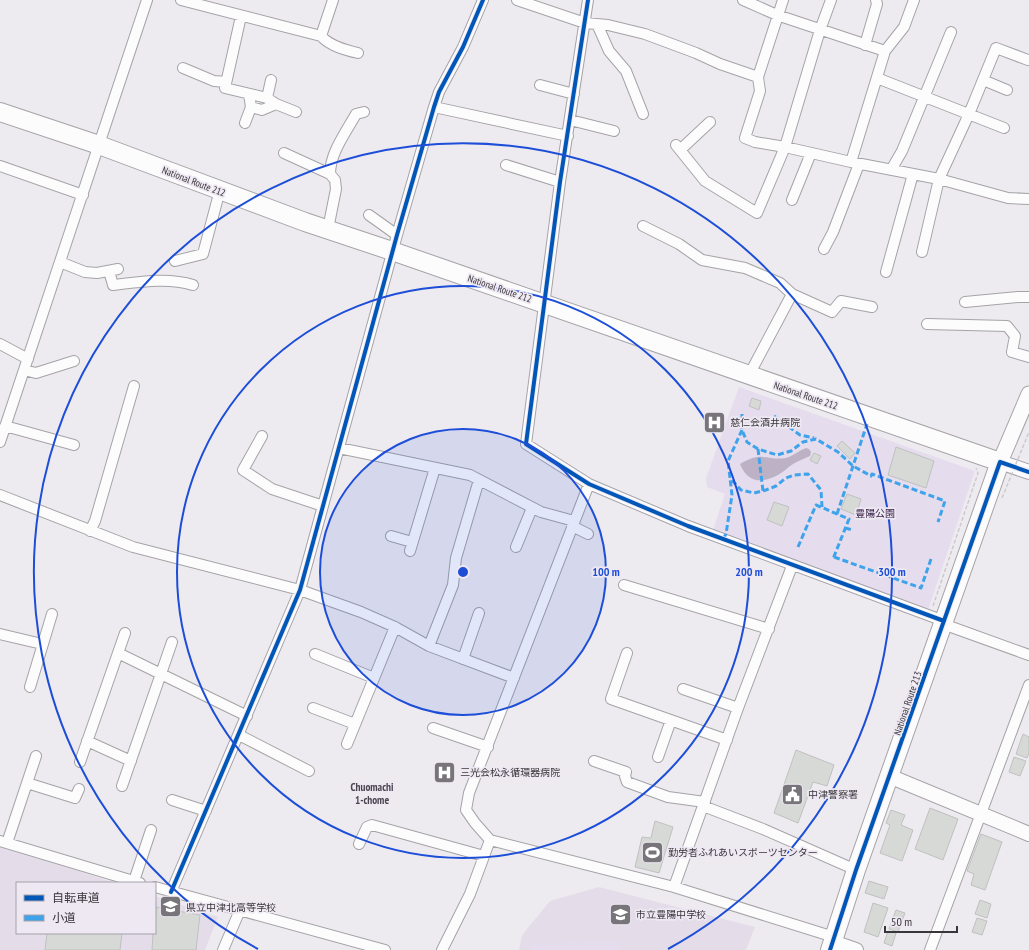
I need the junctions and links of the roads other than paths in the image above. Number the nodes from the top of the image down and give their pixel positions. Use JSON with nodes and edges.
{"nodes":[{"id":1,"x":181,"y":0,"type":"edge"},
{"id":2,"x":333,"y":0,"type":"edge"},
{"id":3,"x":483,"y":0,"type":"edge"},
{"id":4,"x":518,"y":0,"type":"edge"},
{"id":5,"x":588,"y":0,"type":"edge"},
{"id":6,"x":743,"y":0,"type":"edge"},
{"id":7,"x":783,"y":0,"type":"edge"},
{"id":8,"x":831,"y":0,"type":"edge"},
{"id":9,"x":876,"y":0,"type":"edge"},
{"id":10,"x":914,"y":0,"type":"edge"},
{"id":11,"x":144,"y":1,"type":"edge"},
{"id":12,"x":777,"y":15,"type":"junction"},
{"id":13,"x":241,"y":16,"type":"junction"},
{"id":14,"x":585,"y":23,"type":"junction"},
{"id":15,"x":597,"y":24,"type":"junction"},
{"id":16,"x":820,"y":30,"type":"junction"},
{"id":17,"x":951,"y":32,"type":"dead end"},
{"id":18,"x":321,"y":36,"type":"junction"},
{"id":19,"x":866,"y":45,"type":"junction"},
{"id":20,"x":885,"y":51,"type":"junction"},
{"id":21,"x":358,"y":53,"type":"dead end"},
{"id":22,"x":1028,"y":60,"type":"edge"},
{"id":23,"x":183,"y":68,"type":"dead end"},
{"id":24,"x":758,"y":77,"type":"junction"},
{"id":25,"x":877,"y":78,"type":"junction"},
{"id":26,"x":271,"y":80,"type":"dead end"},
{"id":27,"x":983,"y":80,"type":"junction"},
{"id":28,"x":226,"y":82,"type":"junction"},
{"id":29,"x":540,"y":84,"type":"dead end"},
{"id":30,"x":1006,"y":90,"type":"dead end"},
{"id":31,"x":249,"y":94,"type":"junction"},
{"id":32,"x":574,"y":94,"type":"junction"},
{"id":33,"x":924,"y":96,"type":"junction"},
{"id":34,"x":267,"y":98,"type":"junction"},
{"id":35,"x":276,"y":104,"type":"junction"},
{"id":36,"x":251,"y":107,"type":"junction"},
{"id":37,"x":434,"y":107,"type":"junction"},
{"id":38,"x":0,"y":112,"type":"edge"},
{"id":39,"x":296,"y":112,"type":"dead end"},
{"id":40,"x":364,"y":112,"type":"dead end"},
{"id":41,"x":643,"y":114,"type":"dead end"},
{"id":42,"x":969,"y":114,"type":"junction"},
{"id":43,"x":570,"y":120,"type":"junction"},
{"id":44,"x":710,"y":122,"type":"dead end"},
{"id":45,"x":245,"y":123,"type":"dead end"},
{"id":46,"x":1004,"y":128,"type":"dead end"},
{"id":47,"x":614,"y":131,"type":"dead end"},
{"id":48,"x":568,"y":136,"type":"junction"},
{"id":49,"x":99,"y":145,"type":"junction"},
{"id":50,"x":785,"y":147,"type":"junction"},
{"id":51,"x":284,"y":153,"type":"dead end"},
{"id":52,"x":811,"y":153,"type":"junction"},
{"id":53,"x":855,"y":163,"type":"junction"},
{"id":54,"x":506,"y":165,"type":"dead end"},
{"id":55,"x":0,"y":166,"type":"edge"},
{"id":56,"x":891,"y":170,"type":"junction"},
{"id":57,"x":330,"y":174,"type":"junction"},
{"id":58,"x":913,"y":174,"type":"junction"},
{"id":59,"x":939,"y":179,"type":"junction"},
{"id":60,"x":560,"y":182,"type":"junction"},
{"id":61,"x":220,"y":190,"type":"junction"},
{"id":62,"x":83,"y":195,"type":"junction"},
{"id":63,"x":1029,"y":199,"type":"edge"},
{"id":64,"x":792,"y":200,"type":"dead end"},
{"id":65,"x":369,"y":215,"type":"dead end"},
{"id":66,"x":643,"y":226,"type":"dead end"},
{"id":67,"x":328,"y":229,"type":"junction"},
{"id":68,"x":395,"y":243,"type":"junction"},
{"id":69,"x":824,"y":249,"type":"dead end"},
{"id":70,"x":922,"y":252,"type":"dead end"},
{"id":71,"x":176,"y":261,"type":"dead end"},
{"id":72,"x":60,"y":262,"type":"junction"},
{"id":73,"x":886,"y":272,"type":"dead end"},
{"id":74,"x":193,"y":285,"type":"dead end"},
{"id":75,"x":792,"y":294,"type":"junction"},
{"id":76,"x":1029,"y":297,"type":"edge"},
{"id":77,"x":965,"y":302,"type":"dead end"},
{"id":78,"x":544,"y":303,"type":"junction"},
{"id":79,"x":872,"y":307,"type":"dead end"},
{"id":80,"x":927,"y":324,"type":"dead end"},
{"id":81,"x":0,"y":344,"type":"edge"},
{"id":82,"x":1029,"y":357,"type":"edge"},
{"id":83,"x":28,"y":359,"type":"junction"},
{"id":84,"x":74,"y":361,"type":"dead end"},
{"id":85,"x":24,"y":370,"type":"junction"},
{"id":86,"x":749,"y":375,"type":"junction"},
{"id":87,"x":134,"y":386,"type":"dead end"},
{"id":88,"x":1029,"y":394,"type":"edge"},
{"id":89,"x":5,"y":419,"type":"edge"},
{"id":90,"x":262,"y":436,"type":"dead end"},
{"id":91,"x":0,"y":442,"type":"edge"},
{"id":92,"x":74,"y":445,"type":"dead end"},
{"id":93,"x":339,"y":448,"type":"junction"},
{"id":94,"x":1000,"y":462,"type":"junction"},
{"id":95,"x":435,"y":468,"type":"junction"},
{"id":96,"x":1029,"y":472,"type":"edge"},
{"id":97,"x":479,"y":480,"type":"junction"},
{"id":98,"x":589,"y":484,"type":"junction"},
{"id":99,"x":0,"y":495,"type":"edge"},
{"id":100,"x":323,"y":506,"type":"junction"},
{"id":101,"x":532,"y":508,"type":"junction"},
{"id":102,"x":573,"y":524,"type":"junction"},
{"id":103,"x":90,"y":531,"type":"junction"},
{"id":104,"x":588,"y":534,"type":"dead end"},
{"id":105,"x":391,"y":536,"type":"dead end"},
{"id":106,"x":516,"y":547,"type":"dead end"},
{"id":107,"x":792,"y":566,"type":"junction"},
{"id":108,"x":624,"y":586,"type":"dead end"},
{"id":109,"x":300,"y":590,"type":"junction"},
{"id":110,"x":479,"y":613,"type":"dead end"},
{"id":111,"x":52,"y":614,"type":"dead end"},
{"id":112,"x":944,"y":622,"type":"junction"},
{"id":113,"x":395,"y":627,"type":"junction"},
{"id":114,"x":768,"y":629,"type":"junction"},
{"id":115,"x":125,"y":633,"type":"dead end"},
{"id":116,"x":0,"y":634,"type":"edge"},
{"id":117,"x":172,"y":642,"type":"dead end"},
{"id":118,"x":42,"y":644,"type":"junction"},
{"id":119,"x":429,"y":646,"type":"junction"},
{"id":120,"x":627,"y":653,"type":"dead end"},
{"id":121,"x":118,"y":654,"type":"junction"},
{"id":122,"x":315,"y":654,"type":"dead end"},
{"id":123,"x":1029,"y":656,"type":"edge"},
{"id":124,"x":463,"y":659,"type":"junction"},
{"id":125,"x":161,"y":674,"type":"junction"},
{"id":126,"x":374,"y":678,"type":"junction"},
{"id":127,"x":514,"y":678,"type":"junction"},
{"id":128,"x":1029,"y":685,"type":"edge"},
{"id":129,"x":30,"y":687,"type":"dead end"},
{"id":130,"x":682,"y":690,"type":"dead end"},
{"id":131,"x":313,"y":708,"type":"dead end"},
{"id":132,"x":738,"y":708,"type":"junction"},
{"id":133,"x":247,"y":716,"type":"junction"},
{"id":134,"x":671,"y":720,"type":"junction"},
{"id":135,"x":355,"y":724,"type":"junction"},
{"id":136,"x":433,"y":728,"type":"dead end"},
{"id":137,"x":239,"y":735,"type":"junction"},
{"id":138,"x":727,"y":740,"type":"junction"},
{"id":139,"x":87,"y":741,"type":"junction"},
{"id":140,"x":347,"y":744,"type":"dead end"},
{"id":141,"x":488,"y":747,"type":"junction"},
{"id":142,"x":36,"y":756,"type":"dead end"},
{"id":143,"x":658,"y":757,"type":"dead end"},
{"id":144,"x":131,"y":761,"type":"junction"},
{"id":145,"x":594,"y":761,"type":"dead end"},
{"id":146,"x":80,"y":762,"type":"dead end"},
{"id":147,"x":309,"y":771,"type":"dead end"},
{"id":148,"x":889,"y":776,"type":"junction"},
{"id":149,"x":27,"y":783,"type":"junction"},
{"id":150,"x":122,"y":786,"type":"dead end"},
{"id":151,"x":78,"y":788,"type":"dead end"},
{"id":152,"x":172,"y":800,"type":"dead end"},
{"id":153,"x":704,"y":804,"type":"junction"},
{"id":154,"x":206,"y":811,"type":"junction"},
{"id":155,"x":982,"y":815,"type":"junction"},
{"id":156,"x":151,"y":830,"type":"dead end"},
{"id":157,"x":1029,"y":834,"type":"edge"},
{"id":158,"x":490,"y":840,"type":"junction"},
{"id":159,"x":4,"y":842,"type":"edge"},
{"id":160,"x":359,"y":844,"type":"dead end"},
{"id":161,"x":484,"y":856,"type":"junction"},
{"id":162,"x":856,"y":870,"type":"junction"},
{"id":163,"x":137,"y":882,"type":"edge"},
{"id":164,"x":674,"y":886,"type":"junction"},
{"id":165,"x":156,"y":887,"type":"edge"},
{"id":166,"x":171,"y":892,"type":"junction"},
{"id":167,"x":240,"y":910,"type":"junction"},
{"id":168,"x":832,"y":943,"type":"edge"},
{"id":169,"x":222,"y":950,"type":"edge"},
{"id":170,"x":385,"y":950,"type":"edge"},
{"id":171,"x":442,"y":950,"type":"edge"},
{"id":172,"x":856,"y":950,"type":"edge"},
{"id":173,"x":930,"y":950,"type":"edge"}],
"edges":[{"from":1,"to":13,"type":"street"},
{"from":2,"to":18,"type":"street"},
{"from":3,"to":37,"type":"street"},
{"from":4,"to":14,"type":"street"},
{"from":5,"to":14,"type":"street"},
{"from":6,"to":12,"type":"street"},
{"from":7,"to":12,"type":"street"},
{"from":8,"to":16,"type":"street"},
{"from":9,"to":19,"type":"street"},
{"from":10,"to":20,"type":"street"},
{"from":11,"to":49,"type":"street"},
{"from":12,"to":16,"type":"street"},
{"from":12,"to":24,"type":"street"},
{"from":13,"to":18,"type":"street"},
{"from":13,"to":28,"type":"street"},
{"from":14,"to":15,"type":"street"},
{"from":14,"to":32,"type":"street"},
{"from":15,"to":24,"type":"street"},
{"from":15,"to":41,"type":"street"},
{"from":16,"to":19,"type":"street"},
{"from":16,"to":50,"type":"street"},
{"from":17,"to":33,"type":"street"},
{"from":18,"to":21,"type":"street"},
{"from":19,"to":20,"type":"street"},
{"from":20,"to":25,"type":"street"},
{"from":22,"to":27,"type":"street"},
{"from":23,"to":28,"type":"street"},
{"from":24,"to":50,"type":"street"},
{"from":25,"to":33,"type":"street"},
{"from":25,"to":53,"type":"street"},
{"from":26,"to":34,"type":"street"},
{"from":27,"to":30,"type":"street"},
{"from":27,"to":42,"type":"street"},
{"from":28,"to":31,"type":"street"},
{"from":29,"to":32,"type":"street"},
{"from":31,"to":34,"type":"street"},
{"from":31,"to":36,"type":"street"},
{"from":32,"to":43,"type":"street"},
{"from":33,"to":42,"type":"street"},
{"from":33,"to":56,"type":"street"},
{"from":34,"to":35,"type":"street"},
{"from":35,"to":36,"type":"street"},
{"from":35,"to":39,"type":"street"},
{"from":36,"to":45,"type":"street"},
{"from":37,"to":48,"type":"street"},
{"from":37,"to":68,"type":"street"},
{"from":38,"to":49,"type":"highway","name":"National Route 212"},
{"from":40,"to":57,"type":"street"},
{"from":42,"to":46,"type":"street"},
{"from":42,"to":59,"type":"street"},
{"from":43,"to":47,"type":"street"},
{"from":43,"to":48,"type":"street"},
{"from":44,"to":50,"type":"street"},
{"from":48,"to":60,"type":"street"},
{"from":49,"to":61,"type":"highway","name":"National Route 212"},
{"from":49,"to":62,"type":"street"},
{"from":50,"to":52,"type":"street"},
{"from":51,"to":57,"type":"street"},
{"from":52,"to":53,"type":"street"},
{"from":52,"to":64,"type":"street"},
{"from":53,"to":56,"type":"street"},
{"from":53,"to":69,"type":"street"},
{"from":54,"to":60,"type":"street"},
{"from":55,"to":62,"type":"street"},
{"from":56,"to":58,"type":"street"},
{"from":57,"to":67,"type":"street"},
{"from":58,"to":59,"type":"street"},
{"from":58,"to":73,"type":"street"},
{"from":59,"to":63,"type":"street"},
{"from":59,"to":70,"type":"street"},
{"from":60,"to":78,"type":"street"},
{"from":61,"to":67,"type":"highway","name":"National Route 212"},
{"from":61,"to":71,"type":"street"},
{"from":62,"to":72,"type":"street"},
{"from":65,"to":68,"type":"street"},
{"from":66,"to":75,"type":"street"},
{"from":67,"to":68,"type":"highway","name":"National Route 212"},
{"from":68,"to":78,"type":"highway","name":"National Route 212"},
{"from":68,"to":93,"type":"street"},
{"from":72,"to":74,"type":"street"},
{"from":72,"to":83,"type":"street"},
{"from":75,"to":79,"type":"street"},
{"from":75,"to":86,"type":"street"},
{"from":76,"to":77,"type":"street"},
{"from":78,"to":86,"type":"highway","name":"National Route 212"},
{"from":78,"to":98,"type":"street"},
{"from":80,"to":82,"type":"street"},
{"from":81,"to":83,"type":"street"},
{"from":83,"to":85,"type":"street"},
{"from":84,"to":85,"type":"street"},
{"from":85,"to":89,"type":"street"},
{"from":86,"to":94,"type":"highway","name":"National Route 212"},
{"from":87,"to":103,"type":"street"},
{"from":88,"to":94,"type":"main road"},
{"from":89,"to":91,"type":"street"},
{"from":89,"to":92,"type":"street"},
{"from":90,"to":100,"type":"street"},
{"from":93,"to":95,"type":"street"},
{"from":93,"to":100,"type":"street"},
{"from":94,"to":96,"type":"street"},
{"from":94,"to":112,"type":"highway","name":"National Route 213"},
{"from":95,"to":97,"type":"street"},
{"from":95,"to":105,"type":"street"},
{"from":97,"to":101,"type":"street"},
{"from":97,"to":119,"type":"street"},
{"from":98,"to":102,"type":"street"},
{"from":98,"to":107,"type":"street"},
{"from":99,"to":103,"type":"street"},
{"from":100,"to":109,"type":"street"},
{"from":101,"to":102,"type":"street"},
{"from":101,"to":106,"type":"street"},
{"from":102,"to":104,"type":"street"},
{"from":102,"to":127,"type":"street"},
{"from":103,"to":109,"type":"street"},
{"from":107,"to":112,"type":"street"},
{"from":107,"to":114,"type":"street"},
{"from":108,"to":114,"type":"street"},
{"from":109,"to":113,"type":"street"},
{"from":109,"to":133,"type":"street"},
{"from":110,"to":124,"type":"street"},
{"from":111,"to":118,"type":"street"},
{"from":112,"to":123,"type":"street"},
{"from":112,"to":148,"type":"highway","name":"National Route 213"},
{"from":113,"to":119,"type":"street"},
{"from":113,"to":126,"type":"street"},
{"from":114,"to":132,"type":"street"},
{"from":115,"to":121,"type":"street"},
{"from":116,"to":118,"type":"street"},
{"from":117,"to":125,"type":"street"},
{"from":118,"to":129,"type":"street"},
{"from":119,"to":124,"type":"street"},
{"from":120,"to":134,"type":"street"},
{"from":121,"to":125,"type":"street"},
{"from":121,"to":139,"type":"street"},
{"from":122,"to":126,"type":"street"},
{"from":124,"to":127,"type":"street"},
{"from":125,"to":133,"type":"street"},
{"from":125,"to":144,"type":"street"},
{"from":126,"to":135,"type":"street"},
{"from":127,"to":141,"type":"street"},
{"from":128,"to":155,"type":"street"},
{"from":130,"to":132,"type":"street"},
{"from":131,"to":135,"type":"street"},
{"from":132,"to":138,"type":"street"},
{"from":133,"to":137,"type":"street"},
{"from":134,"to":138,"type":"street"},
{"from":134,"to":143,"type":"street"},
{"from":135,"to":140,"type":"street"},
{"from":136,"to":141,"type":"street"},
{"from":137,"to":147,"type":"street"},
{"from":137,"to":154,"type":"street"},
{"from":138,"to":153,"type":"street"},
{"from":139,"to":144,"type":"street"},
{"from":139,"to":146,"type":"street"},
{"from":141,"to":158,"type":"street"},
{"from":142,"to":149,"type":"street"},
{"from":144,"to":150,"type":"street"},
{"from":145,"to":153,"type":"street"},
{"from":148,"to":155,"type":"street"},
{"from":148,"to":162,"type":"highway","name":"National Route 213"},
{"from":149,"to":151,"type":"street"},
{"from":149,"to":159,"type":"street"},
{"from":152,"to":154,"type":"street"},
{"from":153,"to":162,"type":"street"},
{"from":153,"to":164,"type":"street"},
{"from":154,"to":166,"type":"street"},
{"from":155,"to":157,"type":"street"},
{"from":155,"to":173,"type":"street"},
{"from":156,"to":163,"type":"street"},
{"from":158,"to":161,"type":"street"},
{"from":158,"to":164,"type":"street"},
{"from":159,"to":163,"type":"street"},
{"from":160,"to":161,"type":"street"},
{"from":161,"to":171,"type":"street"},
{"from":162,"to":168,"type":"highway","name":"National Route 213"},
{"from":164,"to":168,"type":"street"},
{"from":165,"to":166,"type":"street"},
{"from":166,"to":167,"type":"street"},
{"from":167,"to":169,"type":"street"},
{"from":167,"to":170,"type":"street"},
{"from":168,"to":172,"type":"street"}]}
